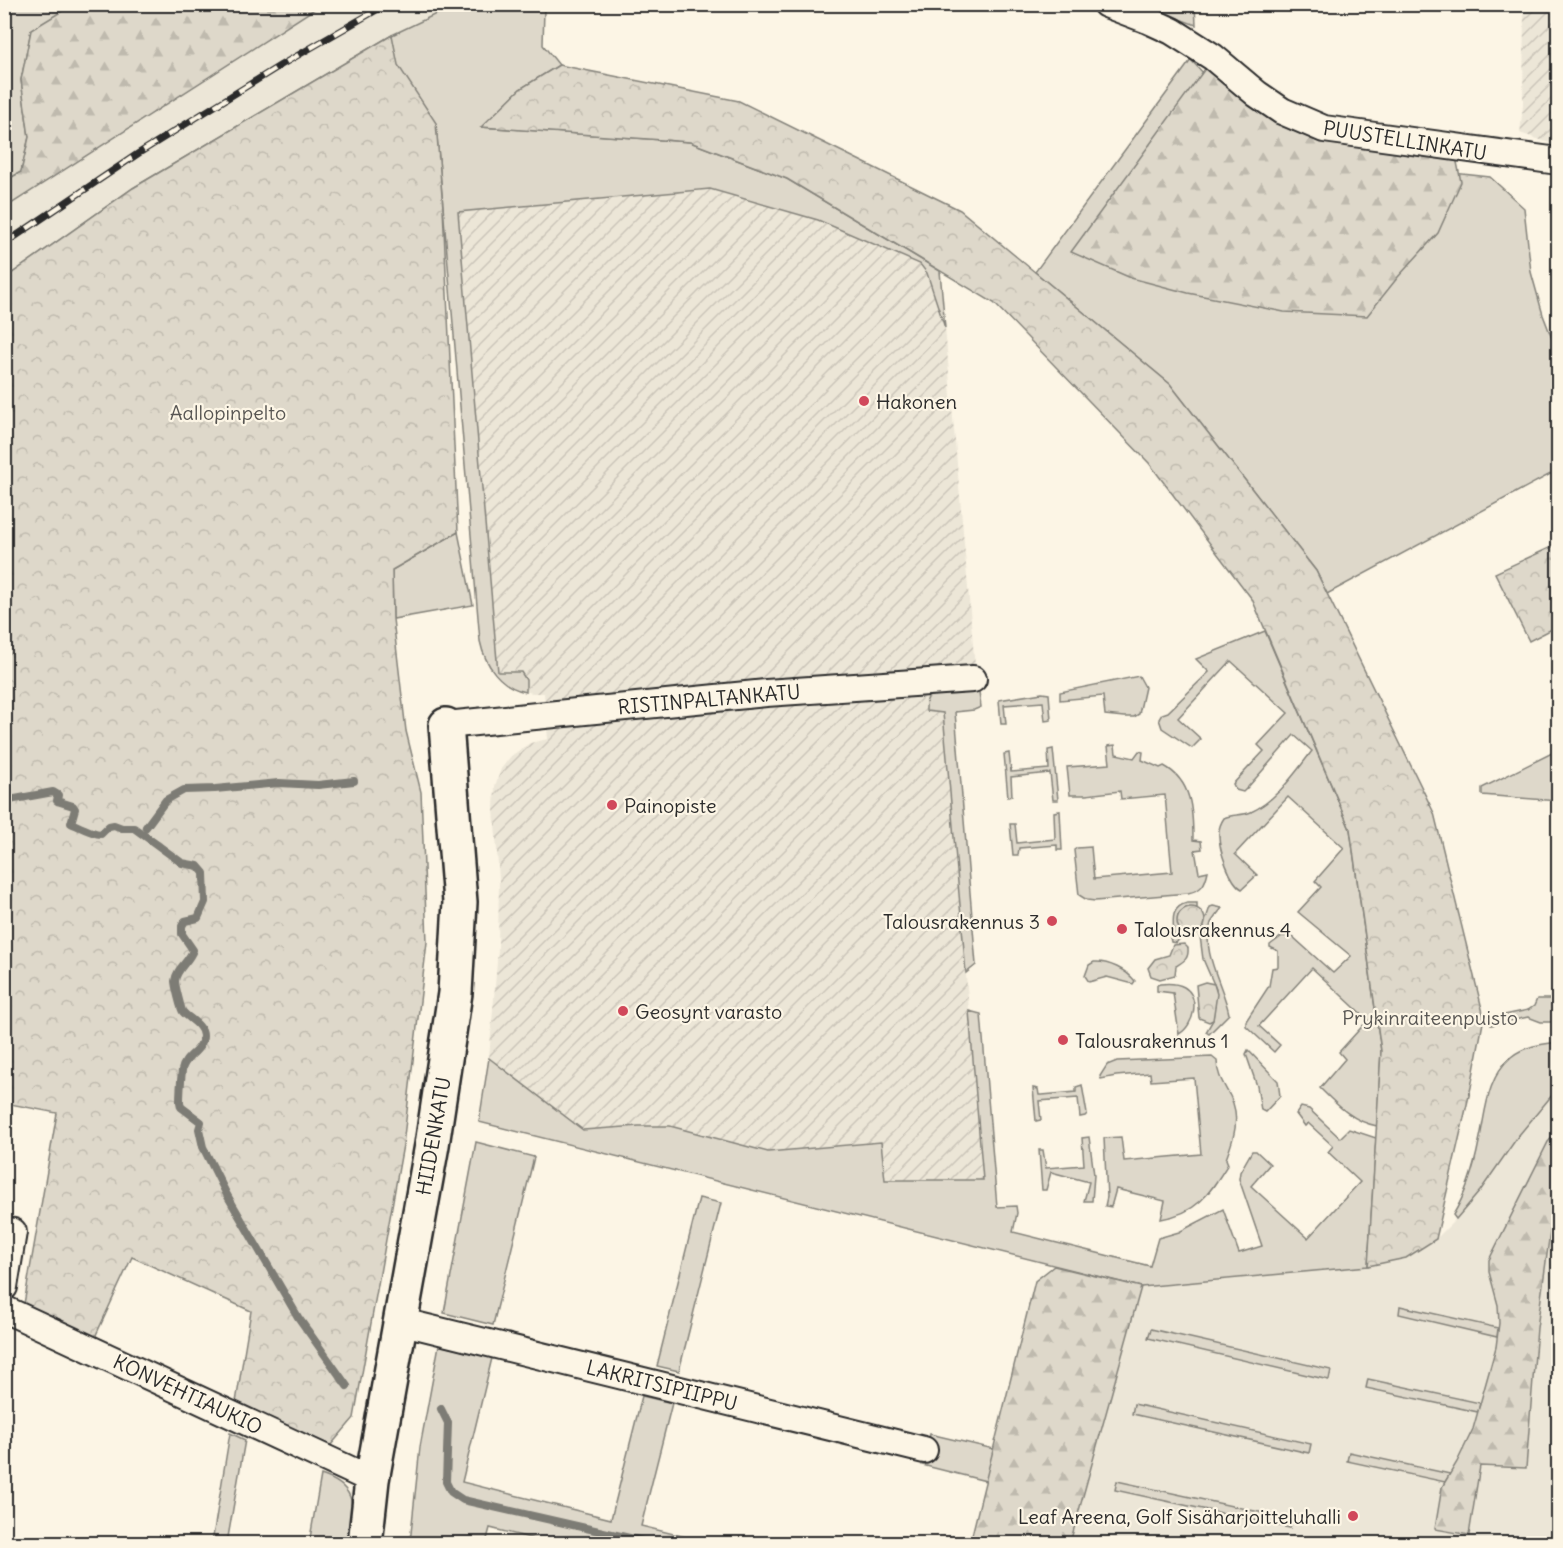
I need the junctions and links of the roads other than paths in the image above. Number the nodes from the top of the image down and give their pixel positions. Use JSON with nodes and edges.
{"nodes":[{"id":1,"x":1106,"y":4,"type":"edge"},
{"id":2,"x":1558,"y":161,"type":"edge"},
{"id":3,"x":973,"y":679,"type":"dead end"},
{"id":4,"x":446,"y":725,"type":"joint"},
{"id":5,"x":4,"y":1230,"type":"edge"},
{"id":6,"x":4,"y":1287,"type":"edge"},
{"id":7,"x":4,"y":1309,"type":"edge"},
{"id":8,"x":399,"y":1321,"type":"junction"},
{"id":9,"x":924,"y":1450,"type":"dead end"},
{"id":10,"x":372,"y":1480,"type":"junction"},
{"id":11,"x":365,"y":1544,"type":"edge"}],
"edges":[{"from":1,"to":2,"type":"street","name":"PUUSTELLINKATU"},
{"from":3,"to":4,"type":"street","name":"RISTINPALTANKATU"},
{"from":4,"to":8,"type":"street","name":"HIIDENKATU"},
{"from":5,"to":6,"type":"street"},
{"from":7,"to":10,"type":"street","name":"KONVEHTIAUKIO"},
{"from":8,"to":9,"type":"street","name":"LAKRITSIPIIPPU"},
{"from":8,"to":10,"type":"street","name":"HIIDENKATU"},
{"from":10,"to":11,"type":"street","name":"HIIDENKATU"}]}
